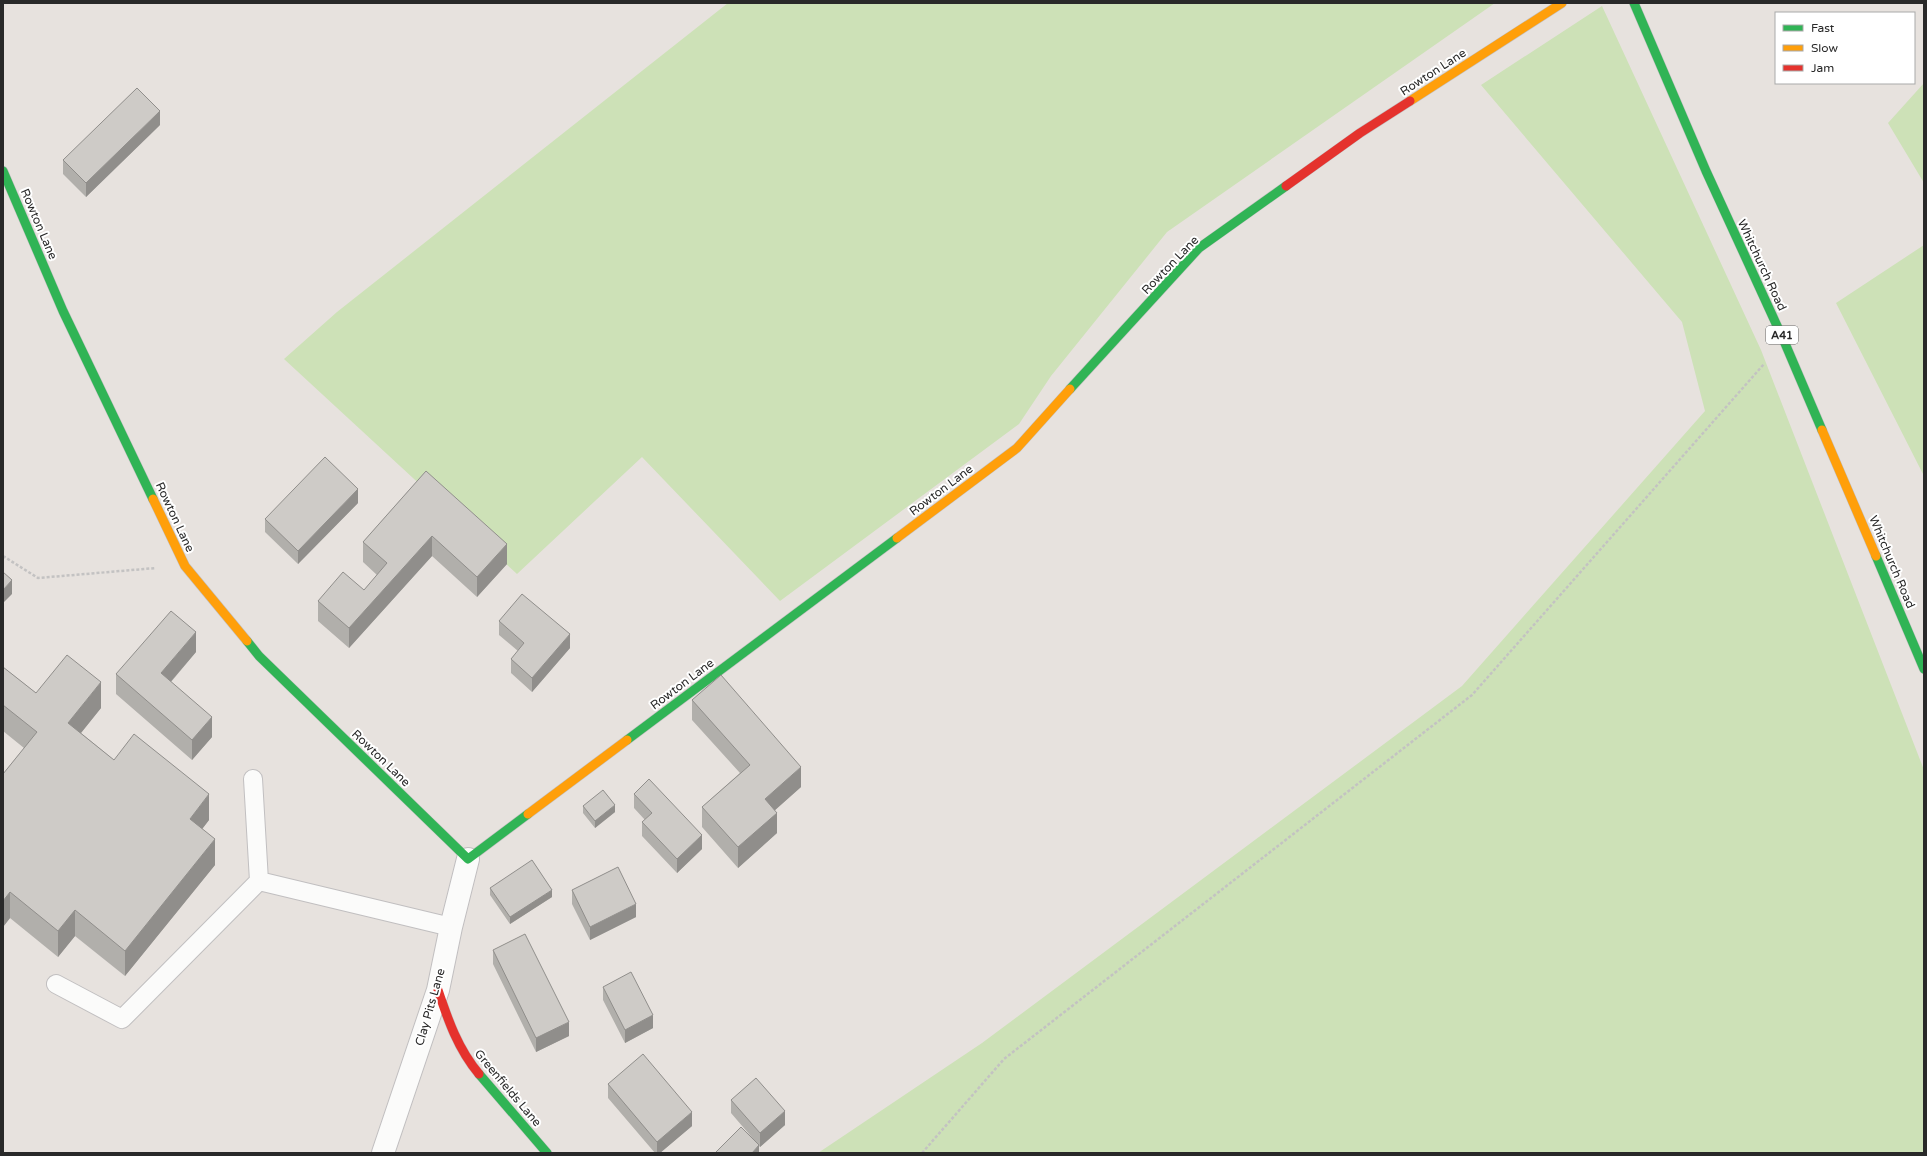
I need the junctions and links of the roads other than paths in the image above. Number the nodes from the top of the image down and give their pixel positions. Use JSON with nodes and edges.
{"nodes":[{"id":1,"x":1562,"y":3,"type":"edge"},
{"id":2,"x":1634,"y":3,"type":"edge"},
{"id":3,"x":3,"y":171,"type":"edge"},
{"id":4,"x":1924,"y":669,"type":"edge"},
{"id":5,"x":253,"y":779,"type":"dead end"},
{"id":6,"x":468,"y":858,"type":"junction"},
{"id":7,"x":259,"y":881,"type":"junction"},
{"id":8,"x":451,"y":926,"type":"junction"},
{"id":9,"x":56,"y":984,"type":"dead end"},
{"id":10,"x":438,"y":990,"type":"junction"},
{"id":11,"x":383,"y":1153,"type":"edge"},
{"id":12,"x":547,"y":1153,"type":"edge"}],
"edges":[{"from":1,"to":6,"type":"main road","name":"Rowton Lane"},
{"from":2,"to":4,"type":"main road","name":"Whitchurch Road","number":"A41"},
{"from":3,"to":6,"type":"main road","name":"Rowton Lane"},
{"from":5,"to":7,"type":"lane"},
{"from":6,"to":8,"type":"street","name":"Clay Pits Lane"},
{"from":7,"to":8,"type":"lane"},
{"from":7,"to":9,"type":"lane"},
{"from":8,"to":10,"type":"street","name":"Clay Pits Lane"},
{"from":10,"to":11,"type":"street","name":"Clay Pits Lane"},
{"from":10,"to":12,"type":"main road","name":"Greenfields Lane"}]}
